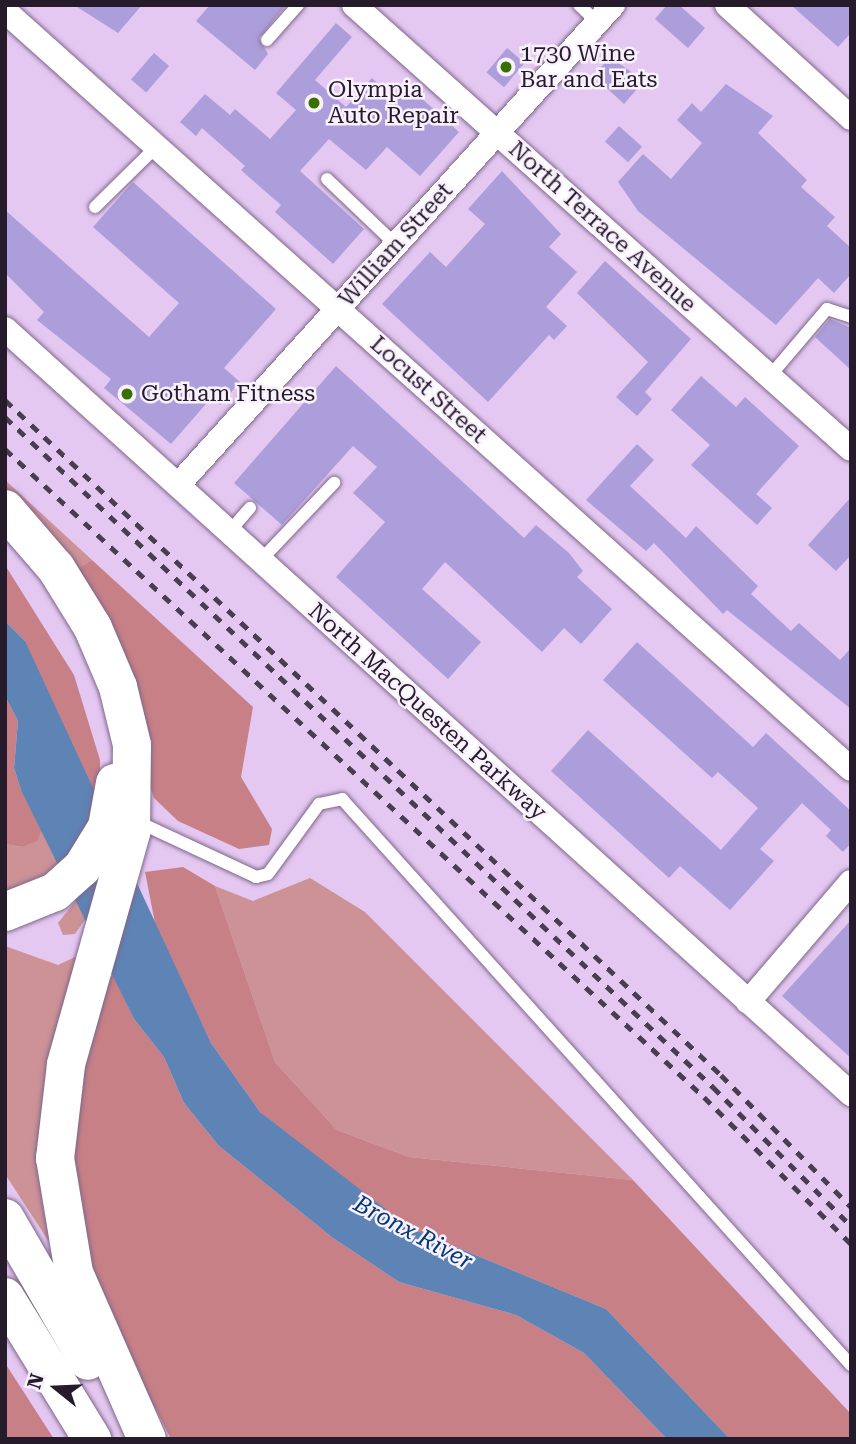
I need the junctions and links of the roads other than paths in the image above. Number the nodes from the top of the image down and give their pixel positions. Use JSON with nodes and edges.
{"nodes":[{"id":1,"x":298,"y":5,"type":"edge"},
{"id":2,"x":354,"y":5,"type":"edge"},
{"id":3,"x":579,"y":5,"type":"edge"},
{"id":4,"x":727,"y":5,"type":"edge"},
{"id":5,"x":5,"y":10,"type":"edge"},
{"id":6,"x":606,"y":14,"type":"edge"},
{"id":7,"x":267,"y":40,"type":"dead end"},
{"id":8,"x":851,"y":118,"type":"edge"},
{"id":9,"x":498,"y":133,"type":"junction"},
{"id":10,"x":158,"y":145,"type":"junction"},
{"id":11,"x":327,"y":179,"type":"dead end"},
{"id":12,"x":95,"y":207,"type":"dead end"},
{"id":13,"x":397,"y":246,"type":"junction"},
{"id":14,"x":340,"y":308,"type":"junction"},
{"id":15,"x":851,"y":317,"type":"edge"},
{"id":16,"x":5,"y":329,"type":"edge"},
{"id":17,"x":769,"y":376,"type":"junction"},
{"id":18,"x":851,"y":449,"type":"edge"},
{"id":19,"x":334,"y":483,"type":"dead end"},
{"id":20,"x":178,"y":485,"type":"junction"},
{"id":21,"x":250,"y":508,"type":"dead end"},
{"id":22,"x":5,"y":509,"type":"edge"},
{"id":23,"x":229,"y":532,"type":"junction"},
{"id":24,"x":5,"y":537,"type":"edge"},
{"id":25,"x":260,"y":561,"type":"junction"},
{"id":26,"x":851,"y":769,"type":"edge"},
{"id":27,"x":133,"y":819,"type":"junction"},
{"id":28,"x":851,"y":883,"type":"edge"},
{"id":29,"x":5,"y":912,"type":"edge"},
{"id":30,"x":748,"y":1002,"type":"junction"},
{"id":31,"x":851,"y":1094,"type":"edge"},
{"id":32,"x":5,"y":1218,"type":"edge"},
{"id":33,"x":5,"y":1297,"type":"edge"},
{"id":34,"x":851,"y":1365,"type":"edge"},
{"id":35,"x":93,"y":1439,"type":"edge"},
{"id":36,"x":139,"y":1439,"type":"edge"},
{"id":37,"x":147,"y":1439,"type":"edge"}],
"edges":[{"from":1,"to":7,"type":"lane"},
{"from":2,"to":9,"type":"street","name":"North Terrace Avenue"},
{"from":3,"to":6,"type":"lane"},
{"from":4,"to":8,"type":"street"},
{"from":5,"to":10,"type":"street","name":"Locust Street"},
{"from":6,"to":9,"type":"street","name":"William Street"},
{"from":9,"to":13,"type":"street","name":"William Street"},
{"from":9,"to":17,"type":"street","name":"North Terrace Avenue"},
{"from":10,"to":12,"type":"lane"},
{"from":10,"to":14,"type":"street","name":"Locust Street"},
{"from":11,"to":13,"type":"lane"},
{"from":13,"to":14,"type":"street","name":"William Street"},
{"from":14,"to":20,"type":"street","name":"William Street"},
{"from":14,"to":26,"type":"street","name":"Locust Street"},
{"from":15,"to":17,"type":"lane"},
{"from":16,"to":20,"type":"street","name":"North MacQuesten Parkway"},
{"from":17,"to":18,"type":"street","name":"North Terrace Avenue"},
{"from":19,"to":25,"type":"lane"},
{"from":20,"to":23,"type":"street","name":"North MacQuesten Parkway"},
{"from":21,"to":23,"type":"lane"},
{"from":22,"to":27,"type":"highway"},
{"from":23,"to":25,"type":"street","name":"North MacQuesten Parkway"},
{"from":24,"to":29,"type":"highway"},
{"from":25,"to":30,"type":"street","name":"North MacQuesten Parkway"},
{"from":27,"to":34,"type":"lane"},
{"from":27,"to":37,"type":"highway"},
{"from":28,"to":30,"type":"street"},
{"from":30,"to":31,"type":"street","name":"North MacQuesten Parkway"},
{"from":32,"to":36,"type":"highway"},
{"from":33,"to":35,"type":"highway"}]}
